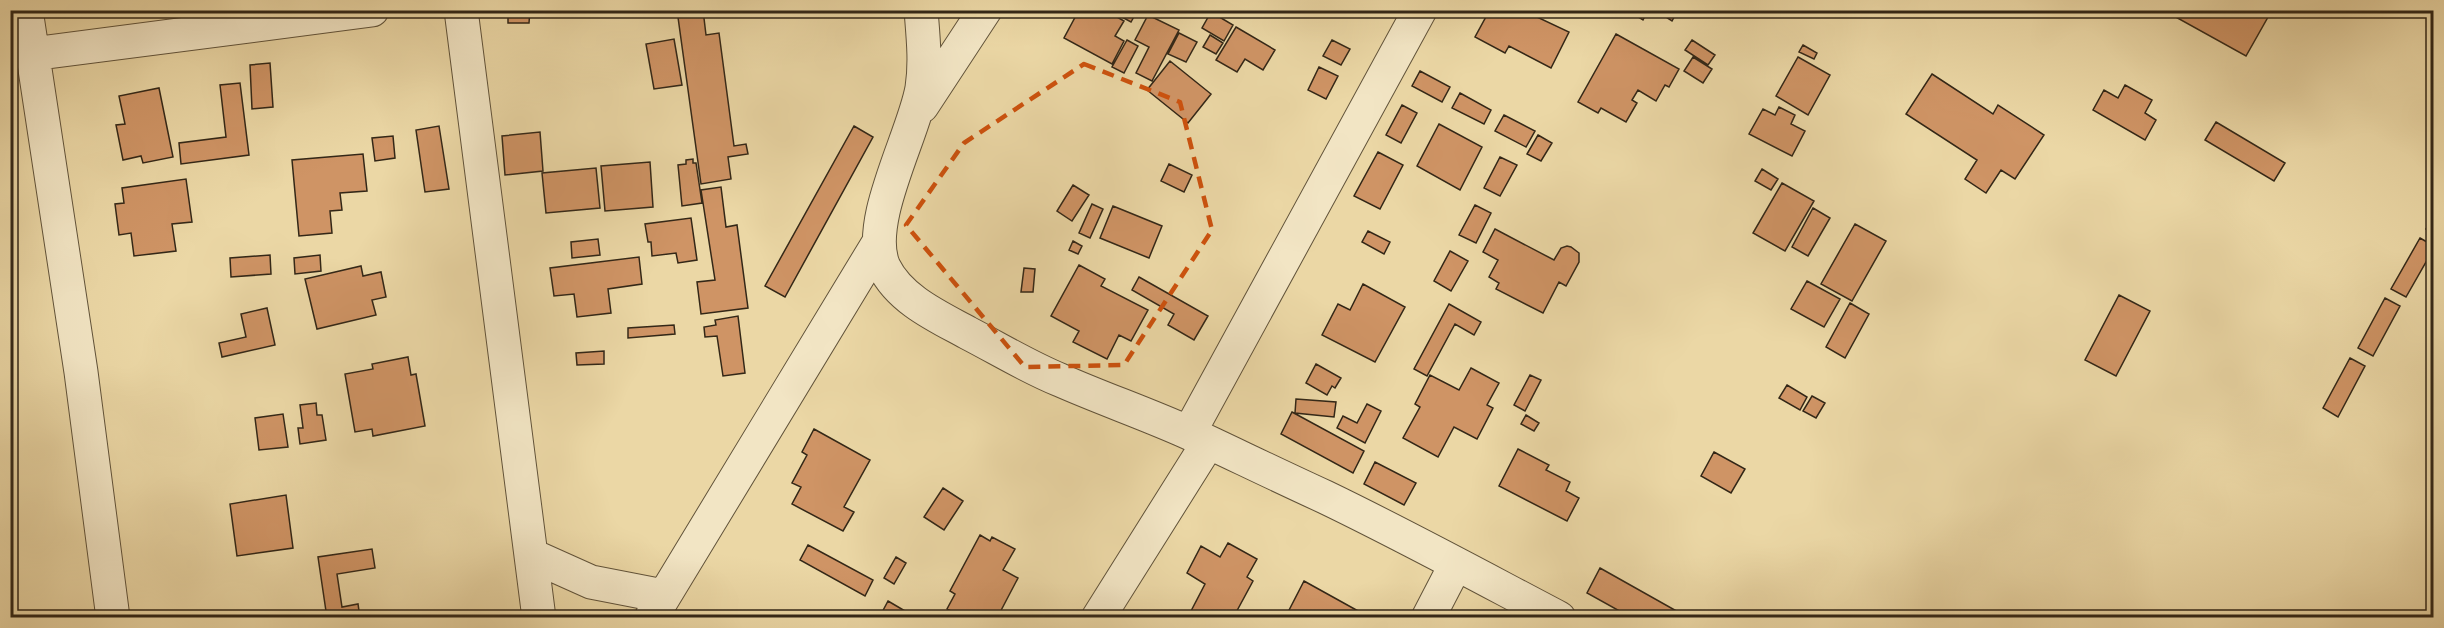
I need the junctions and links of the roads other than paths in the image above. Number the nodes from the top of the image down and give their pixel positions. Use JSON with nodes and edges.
{"nodes":[{"id":1,"x":26,"y":10,"type":"edge"},
{"id":2,"x":372,"y":10,"type":"edge"},
{"id":3,"x":461,"y":10,"type":"edge"},
{"id":4,"x":921,"y":10,"type":"edge"},
{"id":5,"x":985,"y":10,"type":"edge"},
{"id":6,"x":1420,"y":10,"type":"edge"},
{"id":7,"x":32,"y":54,"type":"junction"},
{"id":8,"x":915,"y":117,"type":"junction"},
{"id":9,"x":879,"y":243,"type":"junction"},
{"id":10,"x":1198,"y":438,"type":"junction"},
{"id":11,"x":532,"y":556,"type":"junction"},
{"id":12,"x":1456,"y":564,"type":"junction"},
{"id":13,"x":657,"y":607,"type":"edge"},
{"id":14,"x":113,"y":618,"type":"edge"},
{"id":15,"x":540,"y":618,"type":"edge"},
{"id":16,"x":1098,"y":618,"type":"edge"},
{"id":17,"x":1428,"y":618,"type":"edge"},
{"id":18,"x":1559,"y":618,"type":"edge"}],
"edges":[{"from":1,"to":7,"type":"street"},
{"from":2,"to":7,"type":"street"},
{"from":3,"to":11,"type":"street"},
{"from":4,"to":8,"type":"street"},
{"from":5,"to":8,"type":"street"},
{"from":6,"to":10,"type":"street"},
{"from":7,"to":14,"type":"street"},
{"from":8,"to":9,"type":"street"},
{"from":9,"to":10,"type":"street"},
{"from":9,"to":13,"type":"street"},
{"from":10,"to":12,"type":"street"},
{"from":10,"to":16,"type":"street"},
{"from":11,"to":13,"type":"street"},
{"from":11,"to":15,"type":"street"},
{"from":12,"to":17,"type":"street"},
{"from":12,"to":18,"type":"street"}]}
